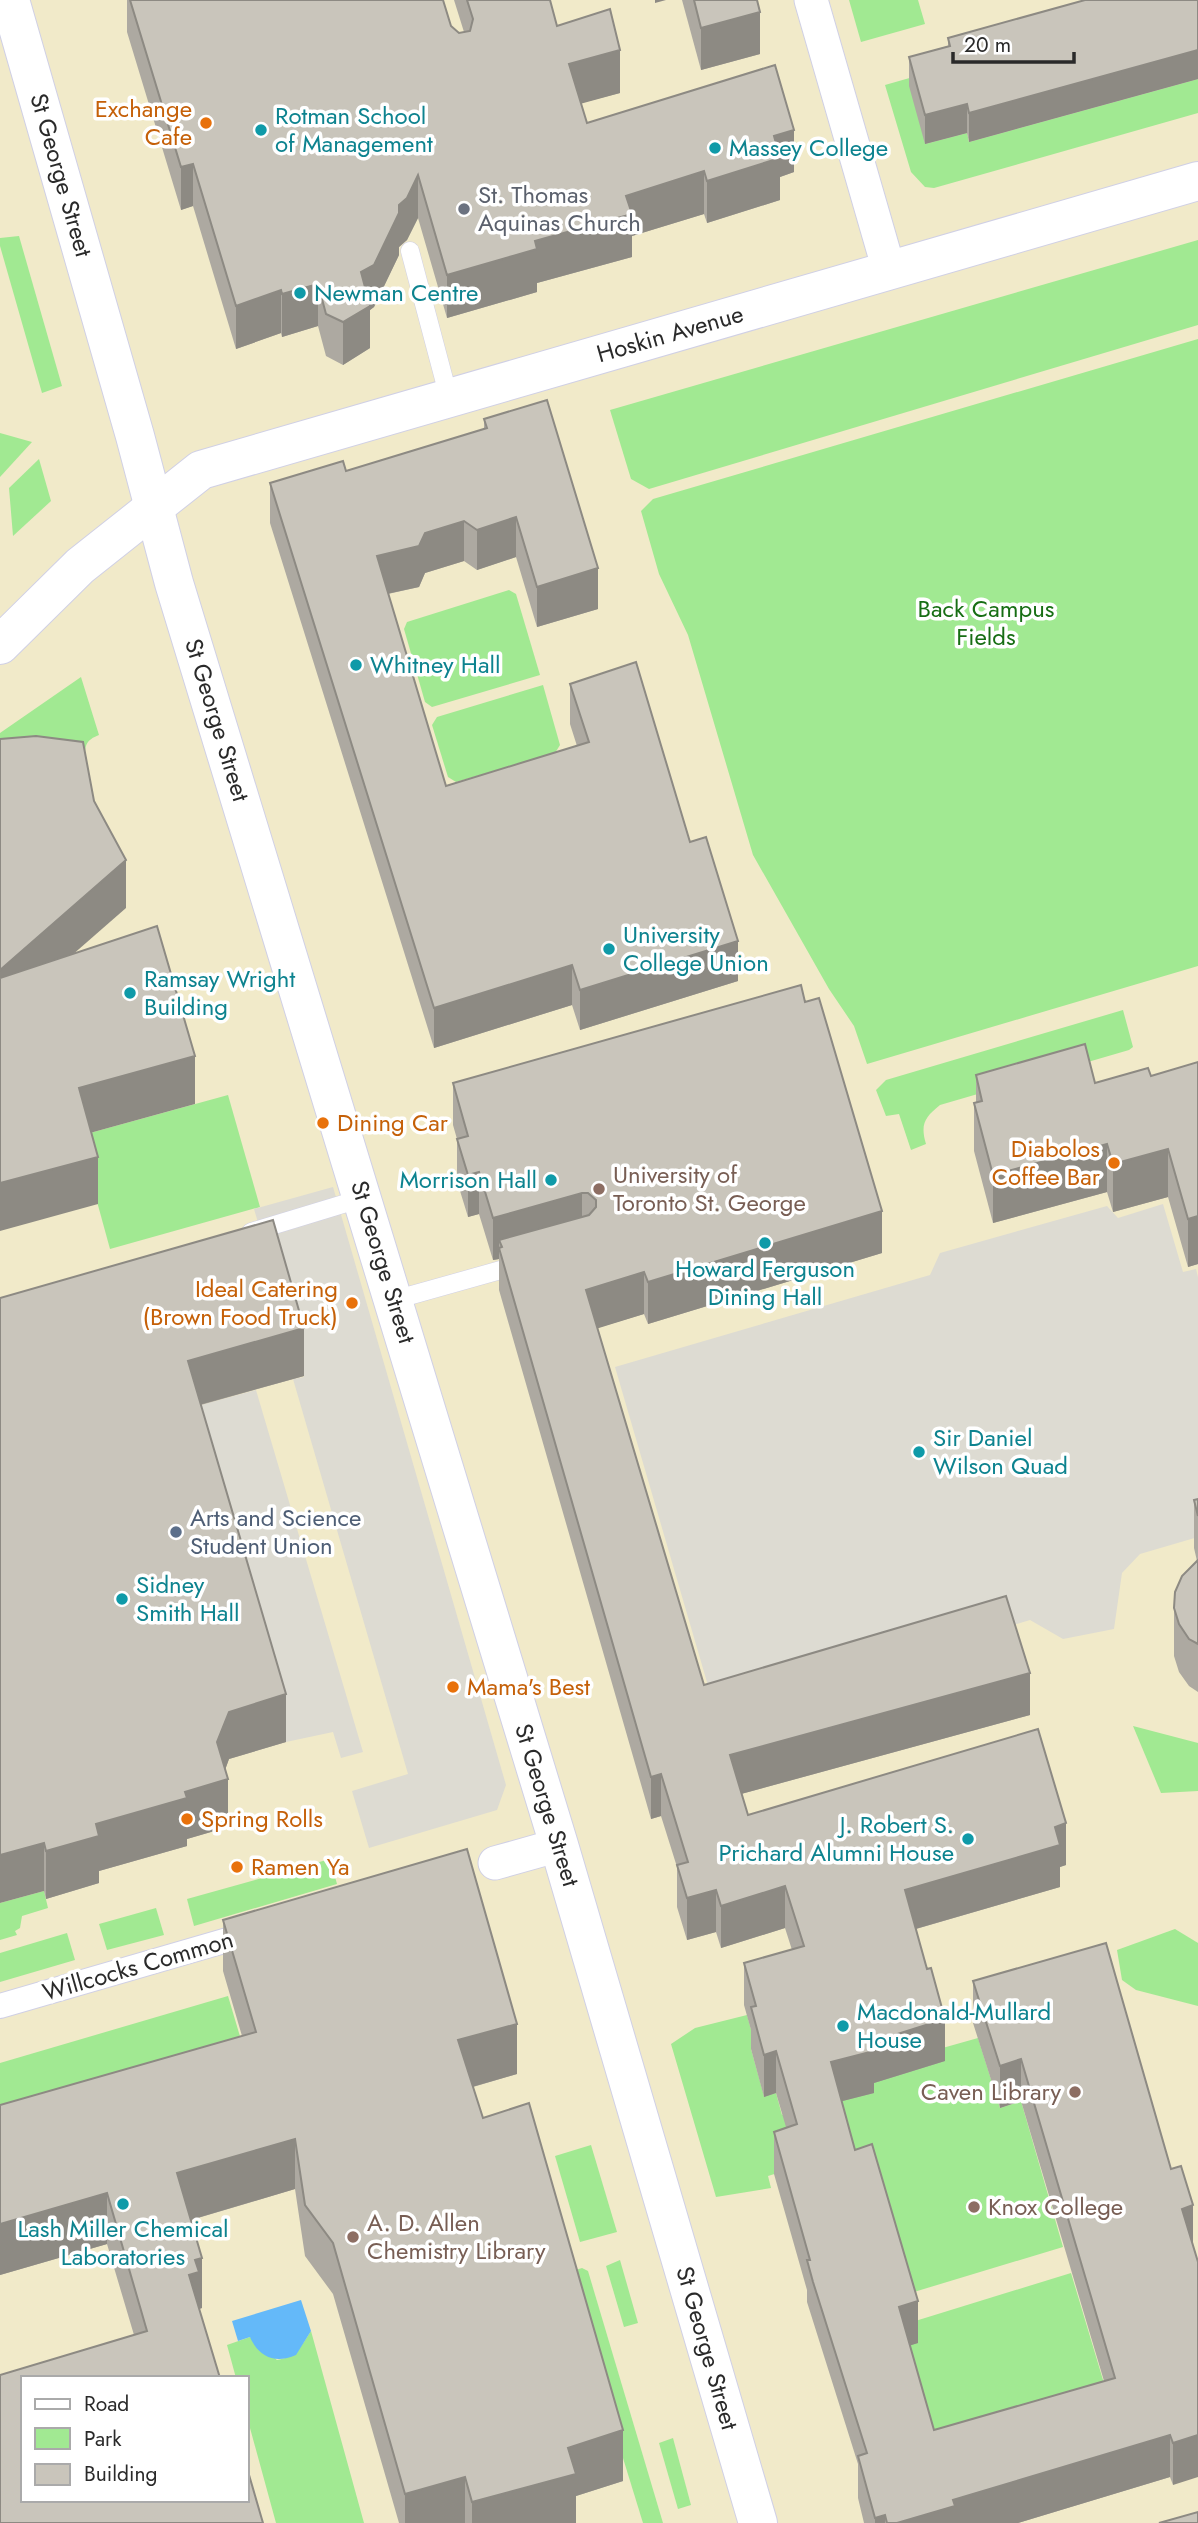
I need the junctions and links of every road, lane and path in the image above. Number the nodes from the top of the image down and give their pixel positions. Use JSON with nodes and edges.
{"nodes":[{"id":1,"x":10,"y":0,"type":"edge"},
{"id":2,"x":811,"y":0,"type":"edge"},
{"id":3,"x":1198,"y":181,"type":"edge"},
{"id":4,"x":410,"y":251,"type":"dead end"},
{"id":5,"x":889,"y":270,"type":"junction"},
{"id":6,"x":449,"y":398,"type":"junction"},
{"id":7,"x":153,"y":508,"type":"junction"},
{"id":8,"x":0,"y":645,"type":"edge"},
{"id":9,"x":363,"y":1198,"type":"junction"},
{"id":10,"x":234,"y":1237,"type":"edge"},
{"id":11,"x":534,"y":1261,"type":"edge"},
{"id":12,"x":394,"y":1300,"type":"junction"},
{"id":13,"x":559,"y":1844,"type":"junction"},
{"id":14,"x":481,"y":1867,"type":"dead end"},
{"id":15,"x":281,"y":1925,"type":"edge"},
{"id":16,"x":0,"y":2006,"type":"edge"},
{"id":17,"x":758,"y":2523,"type":"edge"}],
"edges":[{"from":1,"to":7,"type":"street","name":"St George Street"},
{"from":2,"to":5,"type":"street"},
{"from":3,"to":5,"type":"street","name":"Hoskin Avenue"},
{"from":4,"to":6,"type":"lane"},
{"from":5,"to":6,"type":"street","name":"Hoskin Avenue"},
{"from":6,"to":7,"type":"street","name":"Hoskin Avenue"},
{"from":7,"to":8,"type":"street","name":"Hoskin Avenue"},
{"from":7,"to":9,"type":"street","name":"St George Street"},
{"from":9,"to":10,"type":"lane"},
{"from":9,"to":12,"type":"street","name":"St George Street"},
{"from":11,"to":12,"type":"lane"},
{"from":12,"to":13,"type":"street","name":"St George Street"},
{"from":13,"to":14,"type":"street"},
{"from":13,"to":17,"type":"street","name":"St George Street"},
{"from":15,"to":16,"type":"street","name":"Willcocks Common"}]}
